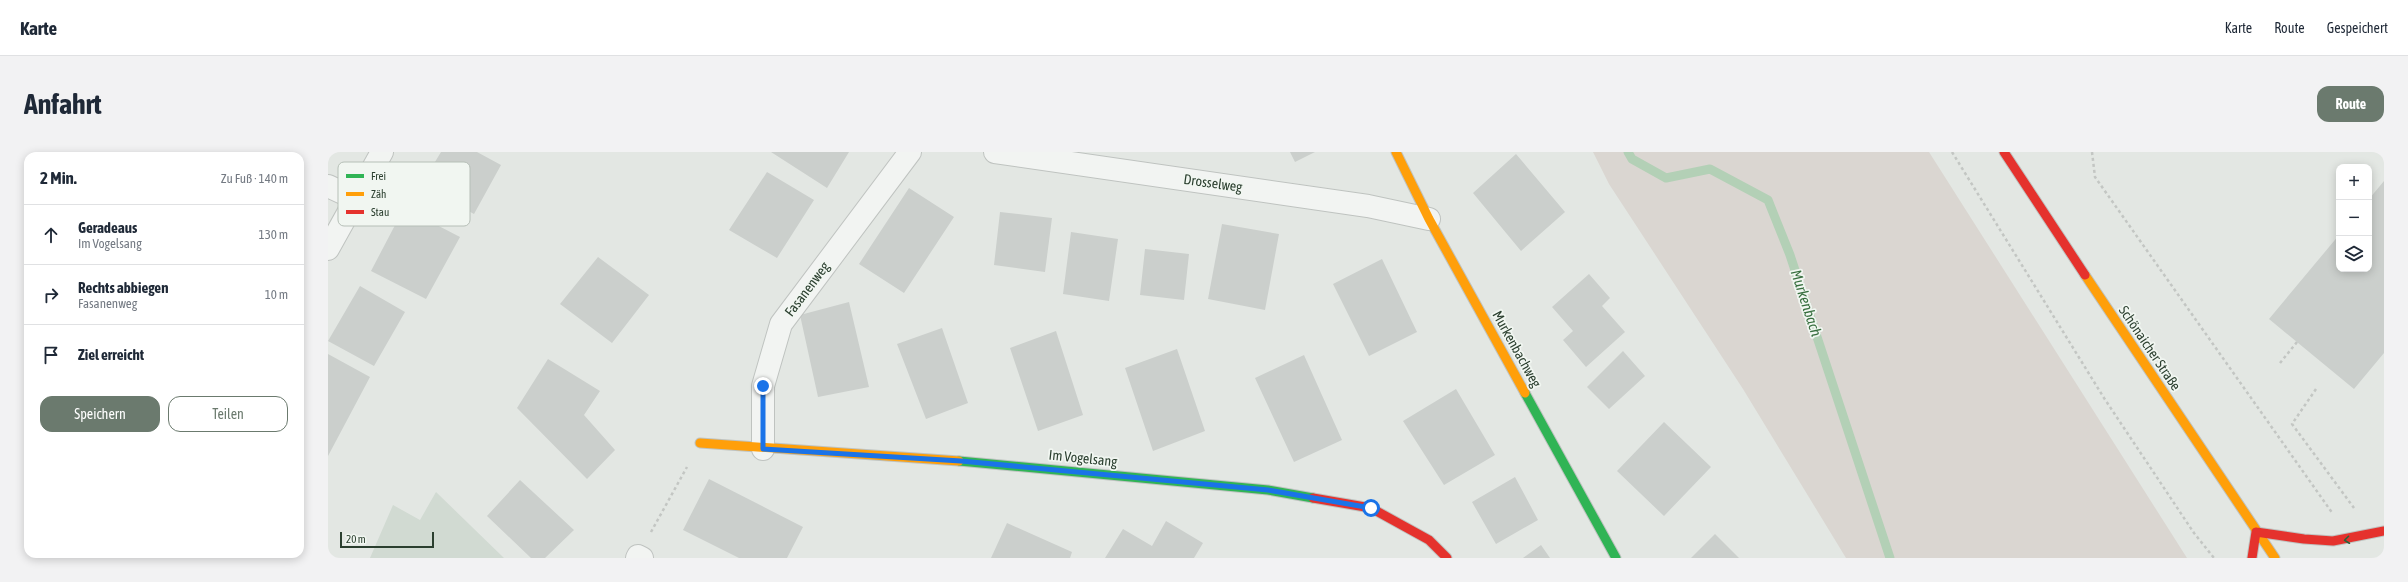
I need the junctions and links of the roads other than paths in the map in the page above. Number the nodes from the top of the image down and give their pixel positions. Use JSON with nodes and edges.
{"nodes":[{"id":1,"x":382,"y":152,"type":"edge"},
{"id":2,"x":910,"y":152,"type":"edge"},
{"id":3,"x":995,"y":152,"type":"edge"},
{"id":4,"x":1396,"y":152,"type":"edge"},
{"id":5,"x":2004,"y":152,"type":"edge"},
{"id":6,"x":376,"y":162,"type":"edge"},
{"id":7,"x":328,"y":186,"type":"edge"},
{"id":8,"x":338,"y":191,"type":"edge"},
{"id":9,"x":1429,"y":219,"type":"junction"},
{"id":10,"x":341,"y":226,"type":"edge"},
{"id":11,"x":328,"y":249,"type":"edge"},
{"id":12,"x":700,"y":443,"type":"road end"},
{"id":13,"x":763,"y":449,"type":"junction"},
{"id":14,"x":2384,"y":531,"type":"edge"},
{"id":15,"x":2256,"y":532,"type":"junction"},
{"id":16,"x":1447,"y":558,"type":"edge"},
{"id":17,"x":1616,"y":558,"type":"edge"},
{"id":18,"x":2252,"y":558,"type":"edge"},
{"id":19,"x":2275,"y":558,"type":"edge"}],
"edges":[{"from":1,"to":6,"type":"street"},
{"from":2,"to":13,"type":"street","name":"Fasanenweg"},
{"from":3,"to":9,"type":"street","name":"Drosselweg"},
{"from":4,"to":9,"type":"street","name":"Murkenbachweg"},
{"from":5,"to":15,"type":"street","name":"Schönaicher Straße"},
{"from":7,"to":8,"type":"street"},
{"from":9,"to":17,"type":"street","name":"Murkenbachweg"},
{"from":10,"to":11,"type":"street"},
{"from":12,"to":13,"type":"street","name":"Im Vogelsang"},
{"from":13,"to":16,"type":"street","name":"Im Vogelsang"},
{"from":14,"to":15,"type":"street","one_way":true},
{"from":15,"to":18,"type":"street"},
{"from":15,"to":19,"type":"street","name":"Schönaicher Straße"}]}
